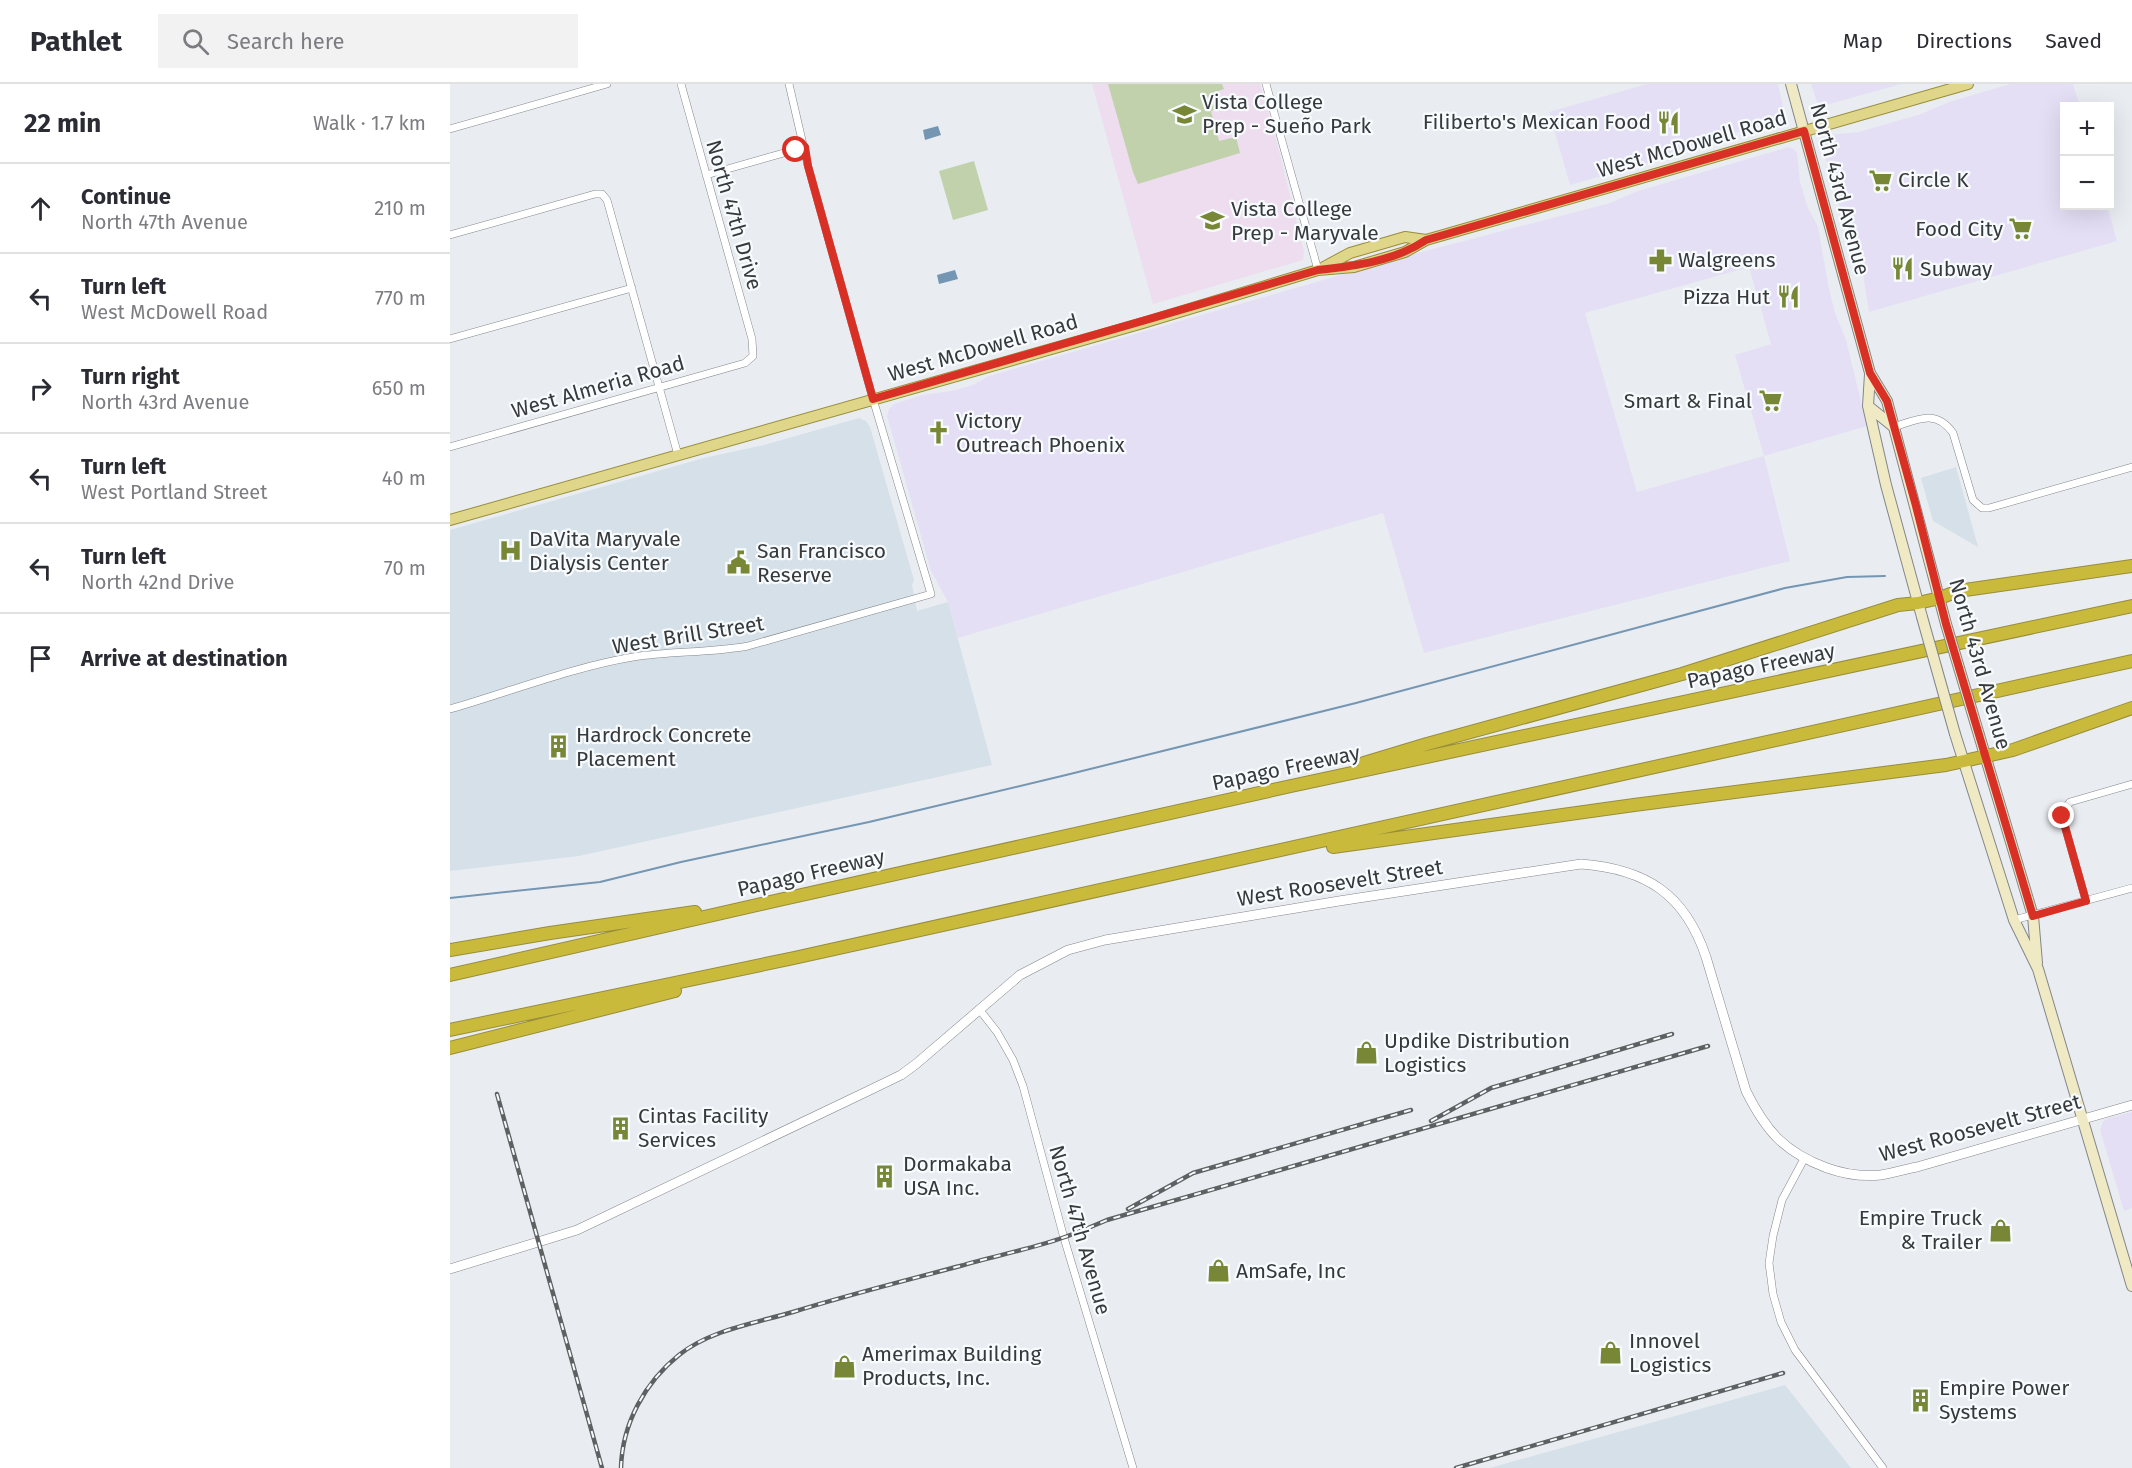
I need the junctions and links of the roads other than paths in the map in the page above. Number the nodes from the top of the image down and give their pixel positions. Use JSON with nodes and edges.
{"nodes":[{"id":1,"x":575,"y":84,"type":"edge"},
{"id":2,"x":607,"y":84,"type":"edge"},
{"id":3,"x":681,"y":84,"type":"edge"},
{"id":4,"x":789,"y":84,"type":"edge"},
{"id":5,"x":1266,"y":84,"type":"edge"},
{"id":6,"x":1791,"y":84,"type":"edge"},
{"id":7,"x":1968,"y":84,"type":"edge"},
{"id":8,"x":578,"y":93,"type":"junction"},
{"id":9,"x":450,"y":129,"type":"edge"},
{"id":10,"x":1804,"y":131,"type":"junction"},
{"id":11,"x":805,"y":147,"type":"junction"},
{"id":12,"x":706,"y":176,"type":"junction"},
{"id":13,"x":450,"y":235,"type":"edge"},
{"id":14,"x":1318,"y":270,"type":"junction"},
{"id":15,"x":632,"y":288,"type":"junction"},
{"id":16,"x":450,"y":339,"type":"edge"},
{"id":17,"x":753,"y":356,"type":"joint"},
{"id":18,"x":1870,"y":373,"type":"junction"},
{"id":19,"x":659,"y":387,"type":"junction"},
{"id":20,"x":873,"y":399,"type":"junction"},
{"id":21,"x":1887,"y":401,"type":"junction"},
{"id":22,"x":1868,"y":406,"type":"junction"},
{"id":23,"x":1894,"y":427,"type":"junction"},
{"id":24,"x":450,"y":447,"type":"edge"},
{"id":25,"x":678,"y":455,"type":"junction"},
{"id":26,"x":2132,"y":467,"type":"edge"},
{"id":27,"x":450,"y":520,"type":"edge"},
{"id":28,"x":2132,"y":566,"type":"edge"},
{"id":29,"x":1940,"y":598,"type":"junction"},
{"id":30,"x":1918,"y":603,"type":"junction"},
{"id":31,"x":2132,"y":606,"type":"edge"},
{"id":32,"x":2132,"y":662,"type":"edge"},
{"id":33,"x":2132,"y":708,"type":"edge"},
{"id":34,"x":450,"y":709,"type":"edge"},
{"id":35,"x":1986,"y":757,"type":"junction"},
{"id":36,"x":1964,"y":762,"type":"junction"},
{"id":37,"x":2132,"y":784,"type":"edge"},
{"id":38,"x":1291,"y":786,"type":"junction"},
{"id":39,"x":1263,"y":855,"type":"junction"},
{"id":40,"x":2132,"y":888,"type":"edge"},
{"id":41,"x":779,"y":900,"type":"junction"},
{"id":42,"x":2086,"y":901,"type":"junction"},
{"id":43,"x":2033,"y":916,"type":"junction"},
{"id":44,"x":2014,"y":920,"type":"junction"},
{"id":45,"x":450,"y":950,"type":"edge"},
{"id":46,"x":794,"y":958,"type":"junction"},
{"id":47,"x":2038,"y":969,"type":"junction"},
{"id":48,"x":450,"y":975,"type":"edge"},
{"id":49,"x":979,"y":1009,"type":"junction"},
{"id":50,"x":450,"y":1030,"type":"edge"},
{"id":51,"x":450,"y":1048,"type":"edge"},
{"id":52,"x":2132,"y":1105,"type":"edge"},
{"id":53,"x":2083,"y":1119,"type":"junction"},
{"id":54,"x":1804,"y":1160,"type":"junction"},
{"id":55,"x":450,"y":1269,"type":"edge"},
{"id":56,"x":2132,"y":1286,"type":"edge"},
{"id":57,"x":1132,"y":1468,"type":"edge"},
{"id":58,"x":1883,"y":1468,"type":"edge"}],
"edges":[{"from":1,"to":8,"type":"street"},
{"from":2,"to":8,"type":"street"},
{"from":3,"to":12,"type":"street","name":"North 47th Drive"},
{"from":4,"to":11,"type":"street"},
{"from":5,"to":14,"type":"street"},
{"from":6,"to":10,"type":"main road","name":"North 43rd Avenue"},
{"from":7,"to":10,"type":"main road","name":"West McDowell Road"},
{"from":8,"to":9,"type":"street"},
{"from":10,"to":14,"type":"main road","name":"West McDowell Road"},
{"from":10,"to":18,"type":"main road","name":"North 43rd Avenue"},
{"from":11,"to":12,"type":"street"},
{"from":11,"to":20,"type":"street"},
{"from":12,"to":17,"type":"street","name":"North 47th Drive"},
{"from":13,"to":15,"type":"street"},
{"from":14,"to":20,"type":"main road","name":"West McDowell Road"},
{"from":15,"to":16,"type":"street"},
{"from":15,"to":19,"type":"street"},
{"from":17,"to":19,"type":"street","name":"West Almeria Road"},
{"from":18,"to":21,"type":"main road","name":"North 43rd Avenue"},
{"from":18,"to":22,"type":"main road","name":"North 43rd Avenue"},
{"from":19,"to":24,"type":"street","name":"West Almeria Road"},
{"from":19,"to":25,"type":"street"},
{"from":20,"to":25,"type":"main road","name":"West McDowell Road"},
{"from":20,"to":34,"type":"street","name":"West Brill Street"},
{"from":21,"to":22,"type":"main road"},
{"from":21,"to":23,"type":"main road","name":"North 43rd Avenue"},
{"from":22,"to":23,"type":"main road"},
{"from":22,"to":30,"type":"main road","name":"North 43rd Avenue"},
{"from":23,"to":26,"type":"street"},
{"from":23,"to":29,"type":"main road","name":"North 43rd Avenue"},
{"from":25,"to":27,"type":"main road","name":"West McDowell Road"},
{"from":28,"to":29,"type":"highway"},
{"from":29,"to":30,"type":"highway"},
{"from":29,"to":35,"type":"main road","name":"North 43rd Avenue","bridge":true},
{"from":30,"to":36,"type":"main road","name":"North 43rd Avenue","bridge":true},
{"from":30,"to":38,"type":"highway"},
{"from":31,"to":38,"type":"highway","name":"Papago Freeway"},
{"from":32,"to":39,"type":"highway"},
{"from":33,"to":35,"type":"highway"},
{"from":35,"to":36,"type":"highway"},
{"from":35,"to":43,"type":"main road","name":"North 43rd Avenue"},
{"from":36,"to":39,"type":"highway"},
{"from":36,"to":44,"type":"main road","name":"North 43rd Avenue"},
{"from":37,"to":42,"type":"street"},
{"from":38,"to":41,"type":"highway","name":"Papago Freeway"},
{"from":39,"to":46,"type":"highway"},
{"from":40,"to":42,"type":"street"},
{"from":41,"to":45,"type":"highway"},
{"from":41,"to":48,"type":"highway","name":"Papago Freeway"},
{"from":42,"to":43,"type":"street"},
{"from":43,"to":44,"type":"street"},
{"from":43,"to":47,"type":"main road","name":"North 43rd Avenue"},
{"from":44,"to":47,"type":"main road","name":"North 43rd Avenue"},
{"from":46,"to":50,"type":"highway"},
{"from":46,"to":51,"type":"highway"},
{"from":47,"to":53,"type":"main road","name":"North 43rd Avenue"},
{"from":49,"to":54,"type":"street","name":"West Roosevelt Street"},
{"from":49,"to":55,"type":"street","name":"West Roosevelt Street"},
{"from":49,"to":57,"type":"street","name":"North 47th Avenue"},
{"from":52,"to":53,"type":"street","name":"West Roosevelt Street"},
{"from":53,"to":54,"type":"street","name":"West Roosevelt Street"},
{"from":53,"to":56,"type":"main road","name":"North 43rd Avenue"},
{"from":54,"to":58,"type":"street"}]}
